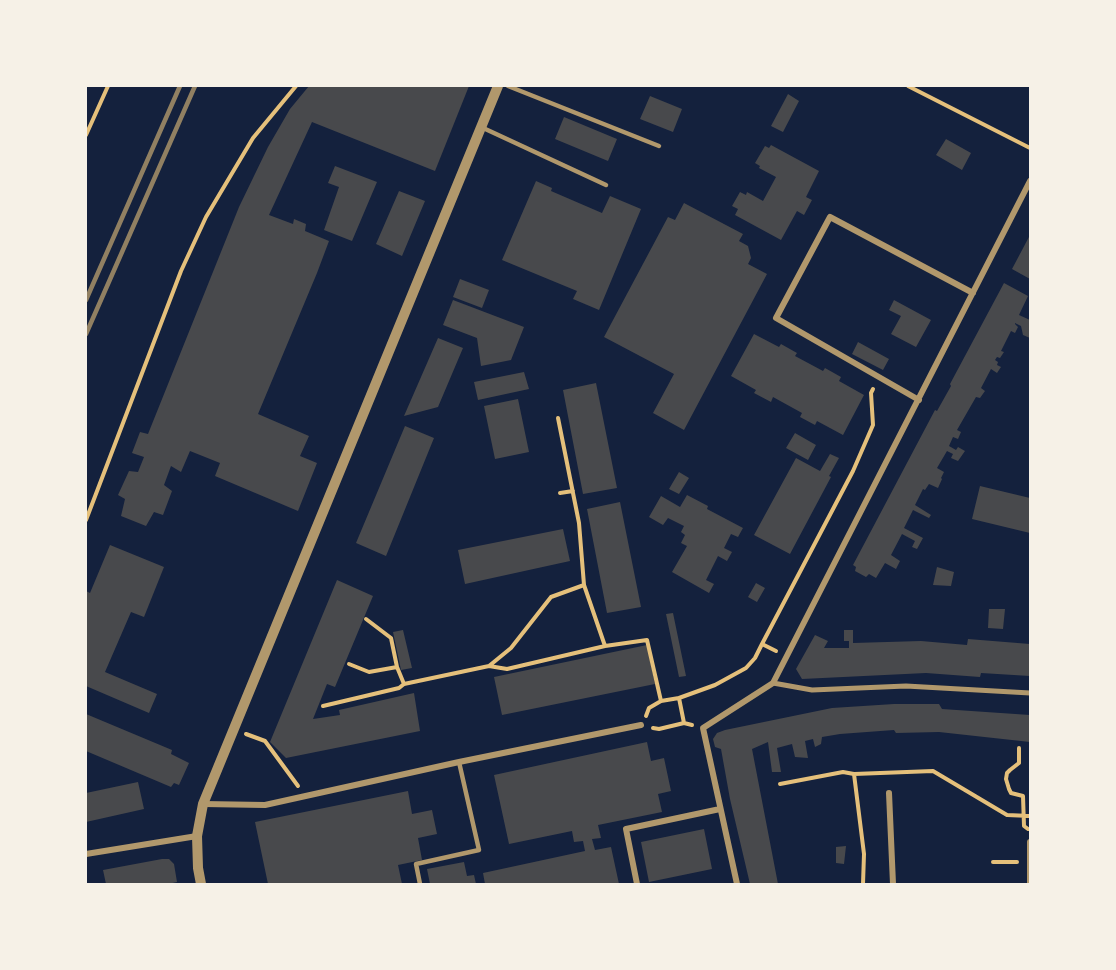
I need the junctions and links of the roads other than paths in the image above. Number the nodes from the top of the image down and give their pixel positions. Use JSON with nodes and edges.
{"nodes":[{"id":1,"x":498,"y":86,"type":"edge"},
{"id":2,"x":508,"y":86,"type":"edge"},
{"id":3,"x":481,"y":127,"type":"junction"},
{"id":4,"x":658,"y":146,"type":"dead end"},
{"id":5,"x":1030,"y":181,"type":"edge"},
{"id":6,"x":606,"y":186,"type":"dead end"},
{"id":7,"x":973,"y":293,"type":"junction"},
{"id":8,"x":918,"y":400,"type":"junction"},
{"id":9,"x":772,"y":683,"type":"junction"},
{"id":10,"x":1030,"y":693,"type":"edge"},
{"id":11,"x":641,"y":725,"type":"road end"},
{"id":12,"x":459,"y":762,"type":"junction"},
{"id":13,"x":889,"y":793,"type":"dead end"},
{"id":14,"x":203,"y":804,"type":"junction"},
{"id":15,"x":720,"y":809,"type":"junction"},
{"id":16,"x":197,"y":836,"type":"junction"},
{"id":17,"x":1030,"y":842,"type":"edge"},
{"id":18,"x":86,"y":854,"type":"edge"},
{"id":19,"x":1030,"y":863,"type":"edge"},
{"id":20,"x":201,"y":885,"type":"edge"},
{"id":21,"x":420,"y":885,"type":"edge"},
{"id":22,"x":638,"y":885,"type":"edge"},
{"id":23,"x":737,"y":885,"type":"edge"},
{"id":24,"x":893,"y":885,"type":"edge"},
{"id":25,"x":1030,"y":885,"type":"edge"}],
"edges":[{"from":1,"to":3,"type":"street"},
{"from":2,"to":4,"type":"lane"},
{"from":3,"to":6,"type":"lane"},
{"from":3,"to":14,"type":"street"},
{"from":5,"to":7,"type":"street"},
{"from":7,"to":8,"type":"street"},
{"from":7,"to":8,"type":"street"},
{"from":8,"to":9,"type":"street"},
{"from":9,"to":10,"type":"street"},
{"from":9,"to":15,"type":"street"},
{"from":11,"to":12,"type":"street"},
{"from":12,"to":14,"type":"street"},
{"from":12,"to":21,"type":"lane"},
{"from":13,"to":24,"type":"street"},
{"from":14,"to":16,"type":"street"},
{"from":15,"to":22,"type":"street"},
{"from":15,"to":23,"type":"street"},
{"from":16,"to":18,"type":"street"},
{"from":16,"to":20,"type":"street"},
{"from":17,"to":19,"type":"street"},
{"from":19,"to":25,"type":"street"}]}
